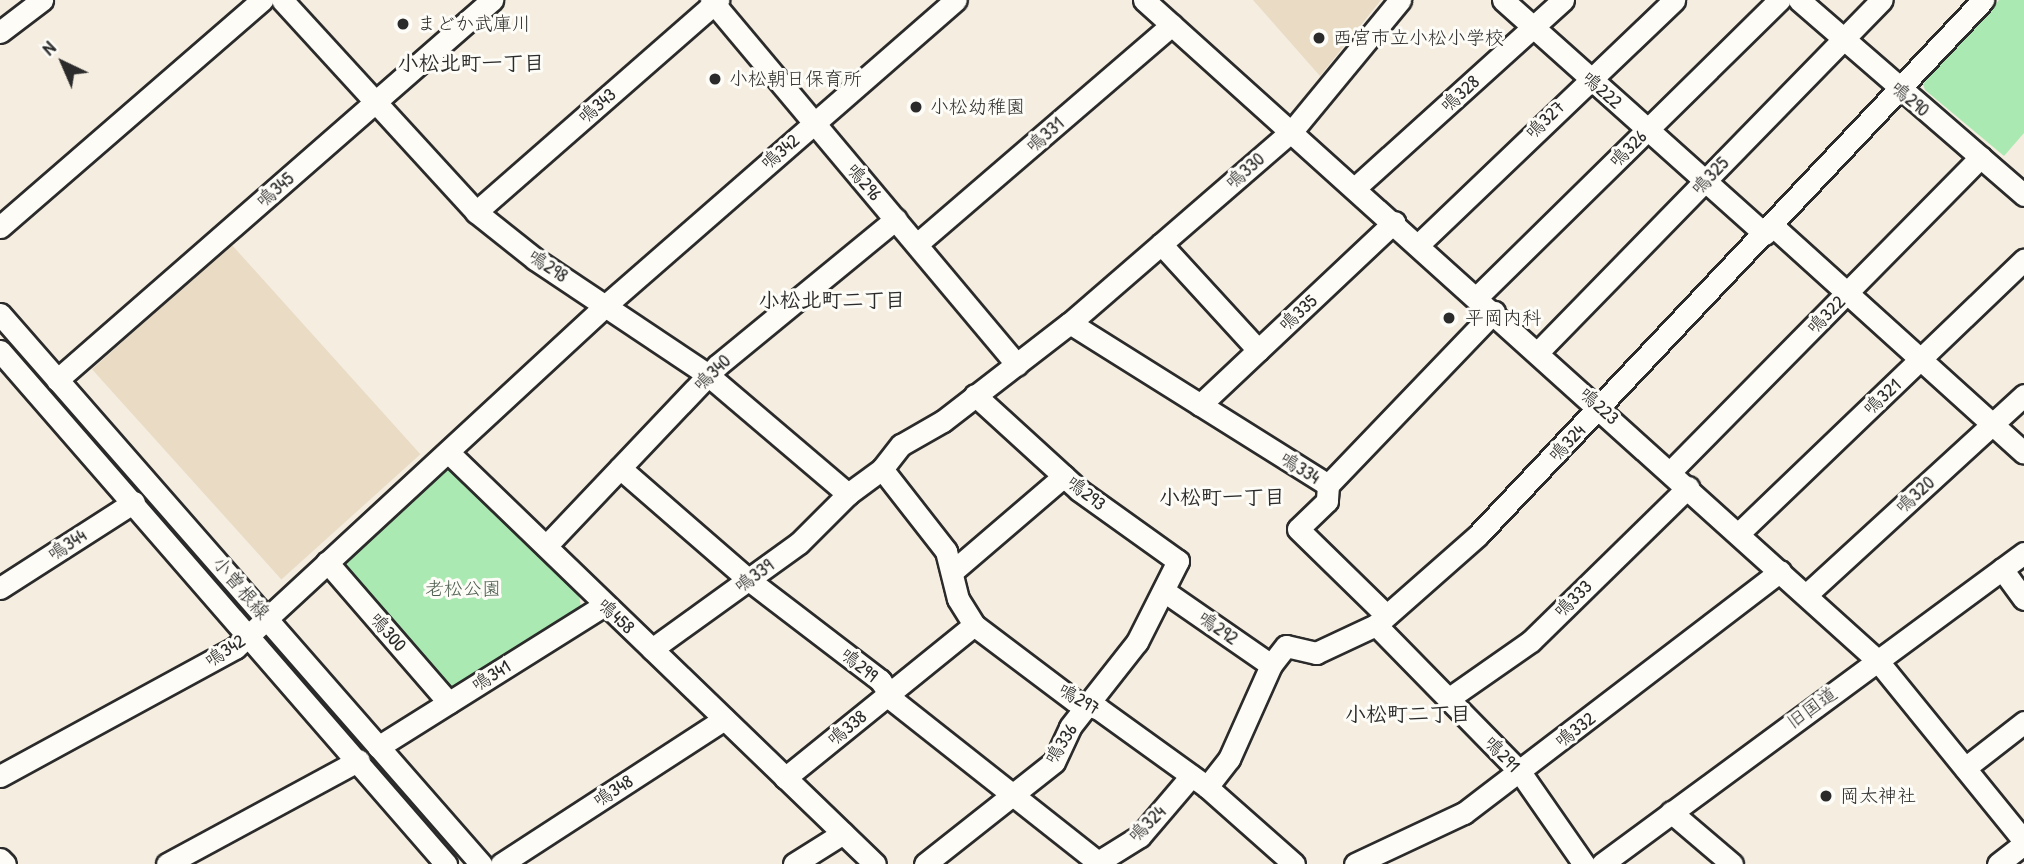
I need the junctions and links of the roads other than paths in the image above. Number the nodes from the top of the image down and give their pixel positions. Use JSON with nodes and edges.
{"nodes":[{"id":1,"x":42,"y":0,"type":"edge"},
{"id":2,"x":262,"y":0,"type":"edge"},
{"id":3,"x":282,"y":0,"type":"edge"},
{"id":4,"x":492,"y":0,"type":"edge"},
{"id":5,"x":956,"y":0,"type":"edge"},
{"id":6,"x":1144,"y":0,"type":"edge"},
{"id":7,"x":1400,"y":0,"type":"edge"},
{"id":8,"x":1503,"y":0,"type":"edge"},
{"id":9,"x":1563,"y":0,"type":"edge"},
{"id":10,"x":1675,"y":0,"type":"edge"},
{"id":11,"x":1779,"y":0,"type":"edge"},
{"id":12,"x":1799,"y":0,"type":"edge"},
{"id":13,"x":1882,"y":0,"type":"edge"},
{"id":14,"x":1983,"y":0,"type":"edge"},
{"id":15,"x":714,"y":1,"type":"edge"},
{"id":16,"x":1172,"y":25,"type":"junction"},
{"id":17,"x":1532,"y":29,"type":"junction"},
{"id":18,"x":0,"y":32,"type":"edge"},
{"id":19,"x":1844,"y":40,"type":"junction"},
{"id":20,"x":1588,"y":78,"type":"junction"},
{"id":21,"x":1899,"y":90,"type":"junction"},
{"id":22,"x":377,"y":102,"type":"junction"},
{"id":23,"x":813,"y":123,"type":"junction"},
{"id":24,"x":1648,"y":129,"type":"junction"},
{"id":25,"x":1292,"y":131,"type":"junction"},
{"id":26,"x":1981,"y":158,"type":"junction"},
{"id":27,"x":1706,"y":181,"type":"junction"},
{"id":28,"x":1356,"y":187,"type":"junction"},
{"id":29,"x":2024,"y":194,"type":"edge"},
{"id":30,"x":476,"y":212,"type":"junction"},
{"id":31,"x":897,"y":219,"type":"junction"},
{"id":32,"x":1394,"y":222,"type":"junction"},
{"id":33,"x":0,"y":227,"type":"edge"},
{"id":34,"x":1769,"y":230,"type":"junction"},
{"id":35,"x":917,"y":244,"type":"junction"},
{"id":36,"x":1161,"y":244,"type":"junction"},
{"id":37,"x":1419,"y":244,"type":"junction"},
{"id":38,"x":2024,"y":260,"type":"edge"},
{"id":39,"x":1848,"y":293,"type":"junction"},
{"id":40,"x":1477,"y":298,"type":"junction"},
{"id":41,"x":606,"y":305,"type":"junction"},
{"id":42,"x":1494,"y":312,"type":"junction"},
{"id":43,"x":0,"y":314,"type":"edge"},
{"id":44,"x":1070,"y":323,"type":"junction"},
{"id":45,"x":1258,"y":350,"type":"junction"},
{"id":46,"x":0,"y":351,"type":"edge"},
{"id":47,"x":1538,"y":352,"type":"junction"},
{"id":48,"x":1922,"y":359,"type":"junction"},
{"id":49,"x":1017,"y":365,"type":"junction"},
{"id":50,"x":701,"y":376,"type":"junction"},
{"id":51,"x":57,"y":380,"type":"junction"},
{"id":52,"x":975,"y":395,"type":"junction"},
{"id":53,"x":2024,"y":395,"type":"edge"},
{"id":54,"x":1200,"y":405,"type":"junction"},
{"id":55,"x":1601,"y":407,"type":"junction"},
{"id":56,"x":1993,"y":424,"type":"junction"},
{"id":57,"x":448,"y":452,"type":"junction"},
{"id":58,"x":2024,"y":453,"type":"edge"},
{"id":59,"x":620,"y":468,"type":"junction"},
{"id":60,"x":882,"y":469,"type":"junction"},
{"id":61,"x":1671,"y":471,"type":"junction"},
{"id":62,"x":1064,"y":477,"type":"junction"},
{"id":63,"x":1328,"y":485,"type":"junction"},
{"id":64,"x":1688,"y":487,"type":"junction"},
{"id":65,"x":848,"y":494,"type":"junction"},
{"id":66,"x":134,"y":502,"type":"junction"},
{"id":67,"x":1739,"y":533,"type":"junction"},
{"id":68,"x":546,"y":546,"type":"junction"},
{"id":69,"x":2024,"y":553,"type":"edge"},
{"id":70,"x":327,"y":562,"type":"junction"},
{"id":71,"x":2002,"y":569,"type":"junction"},
{"id":72,"x":1780,"y":570,"type":"junction"},
{"id":73,"x":953,"y":571,"type":"junction"},
{"id":74,"x":749,"y":580,"type":"junction"},
{"id":75,"x":0,"y":588,"type":"edge"},
{"id":76,"x":1164,"y":590,"type":"junction"},
{"id":77,"x":1806,"y":595,"type":"junction"},
{"id":78,"x":2024,"y":598,"type":"edge"},
{"id":79,"x":604,"y":605,"type":"junction"},
{"id":80,"x":267,"y":617,"type":"junction"},
{"id":81,"x":1381,"y":620,"type":"junction"},
{"id":82,"x":974,"y":625,"type":"junction"},
{"id":83,"x":250,"y":635,"type":"junction"},
{"id":84,"x":652,"y":649,"type":"junction"},
{"id":85,"x":1877,"y":660,"type":"junction"},
{"id":86,"x":1271,"y":665,"type":"junction"},
{"id":87,"x":890,"y":693,"type":"junction"},
{"id":88,"x":1448,"y":699,"type":"junction"},
{"id":89,"x":449,"y":703,"type":"junction"},
{"id":90,"x":1087,"y":704,"type":"junction"},
{"id":91,"x":724,"y":719,"type":"junction"},
{"id":92,"x":2024,"y":722,"type":"edge"},
{"id":93,"x":378,"y":747,"type":"junction"},
{"id":94,"x":359,"y":760,"type":"junction"},
{"id":95,"x":1965,"y":768,"type":"junction"},
{"id":96,"x":1520,"y":772,"type":"junction"},
{"id":97,"x":0,"y":776,"type":"edge"},
{"id":98,"x":785,"y":778,"type":"junction"},
{"id":99,"x":1199,"y":781,"type":"junction"},
{"id":100,"x":1009,"y":794,"type":"junction"},
{"id":101,"x":1671,"y":812,"type":"junction"},
{"id":102,"x":843,"y":833,"type":"junction"},
{"id":103,"x":2024,"y":843,"type":"edge"},
{"id":104,"x":0,"y":859,"type":"edge"},
{"id":105,"x":1096,"y":863,"type":"edge"},
{"id":106,"x":5,"y":864,"type":"edge"},
{"id":107,"x":167,"y":864,"type":"edge"},
{"id":108,"x":446,"y":864,"type":"edge"},
{"id":109,"x":481,"y":864,"type":"edge"},
{"id":110,"x":501,"y":864,"type":"edge"},
{"id":111,"x":794,"y":864,"type":"edge"},
{"id":112,"x":875,"y":864,"type":"edge"},
{"id":113,"x":925,"y":864,"type":"edge"},
{"id":114,"x":1294,"y":864,"type":"edge"},
{"id":115,"x":1355,"y":864,"type":"edge"},
{"id":116,"x":1584,"y":864,"type":"edge"},
{"id":117,"x":1602,"y":864,"type":"edge"},
{"id":118,"x":1732,"y":864,"type":"edge"},
{"id":119,"x":1998,"y":864,"type":"edge"}],
"edges":[{"from":1,"to":18,"type":"street"},
{"from":2,"to":33,"type":"street"},
{"from":3,"to":22,"type":"street","name":"鳴298"},
{"from":4,"to":22,"type":"street","name":"鳴345"},
{"from":5,"to":23,"type":"street","name":"鳴342"},
{"from":6,"to":16,"type":"street","name":"鳴223"},
{"from":7,"to":25,"type":"street","name":"鳴330"},
{"from":8,"to":17,"type":"street","name":"鳴222"},
{"from":9,"to":17,"type":"street","name":"鳴328"},
{"from":10,"to":20,"type":"street","name":"鳴327"},
{"from":11,"to":24,"type":"street","name":"鳴326"},
{"from":12,"to":19,"type":"street","name":"鳴290"},
{"from":13,"to":19,"type":"street","name":"鳴325"},
{"from":14,"to":21,"type":"street","name":"鳴324"},
{"from":15,"to":23,"type":"street","name":"鳴296"},
{"from":15,"to":30,"type":"street","name":"鳴343"},
{"from":16,"to":25,"type":"street","name":"鳴223"},
{"from":16,"to":35,"type":"street","name":"鳴331"},
{"from":17,"to":20,"type":"street","name":"鳴222"},
{"from":17,"to":28,"type":"street","name":"鳴328"},
{"from":19,"to":21,"type":"street","name":"鳴290"},
{"from":19,"to":27,"type":"street","name":"鳴325"},
{"from":20,"to":24,"type":"street","name":"鳴222"},
{"from":20,"to":37,"type":"street","name":"鳴327"},
{"from":21,"to":26,"type":"street","name":"鳴290"},
{"from":21,"to":34,"type":"street","name":"鳴324"},
{"from":22,"to":30,"type":"street","name":"鳴298"},
{"from":22,"to":51,"type":"street","name":"鳴345"},
{"from":23,"to":31,"type":"street","name":"鳴296"},
{"from":23,"to":41,"type":"street","name":"鳴342"},
{"from":24,"to":27,"type":"street","name":"鳴222"},
{"from":24,"to":40,"type":"street","name":"鳴326"},
{"from":25,"to":28,"type":"street","name":"鳴223"},
{"from":25,"to":36,"type":"street","name":"鳴330"},
{"from":26,"to":29,"type":"street","name":"鳴290"},
{"from":26,"to":39,"type":"street","name":"鳴322"},
{"from":27,"to":34,"type":"street","name":"鳴222"},
{"from":27,"to":47,"type":"street","name":"鳴325"},
{"from":28,"to":32,"type":"street","name":"鳴223"},
{"from":30,"to":41,"type":"street","name":"鳴298"},
{"from":31,"to":35,"type":"street","name":"鳴296"},
{"from":31,"to":50,"type":"street","name":"鳴340"},
{"from":32,"to":37,"type":"street","name":"鳴223"},
{"from":32,"to":45,"type":"street","name":"鳴335"},
{"from":34,"to":39,"type":"street","name":"鳴222"},
{"from":34,"to":55,"type":"street","name":"鳴324"},
{"from":35,"to":49,"type":"street","name":"鳴296"},
{"from":36,"to":44,"type":"street","name":"鳴330"},
{"from":36,"to":45,"type":"street"},
{"from":37,"to":40,"type":"street","name":"鳴223"},
{"from":38,"to":48,"type":"street","name":"鳴321"},
{"from":39,"to":48,"type":"street","name":"鳴222"},
{"from":39,"to":61,"type":"street","name":"鳴322"},
{"from":40,"to":42,"type":"street","name":"鳴223"},
{"from":41,"to":50,"type":"street","name":"鳴298"},
{"from":41,"to":57,"type":"street","name":"鳴342"},
{"from":42,"to":47,"type":"street","name":"鳴223"},
{"from":42,"to":63,"type":"street","name":"鳴334"},
{"from":43,"to":51,"type":"street","name":"小曽根線"},
{"from":44,"to":49,"type":"street","name":"鳴330"},
{"from":44,"to":54,"type":"street","name":"鳴334"},
{"from":45,"to":54,"type":"street","name":"鳴335"},
{"from":46,"to":66,"type":"street","name":"小曽根線"},
{"from":47,"to":55,"type":"street","name":"鳴223"},
{"from":48,"to":56,"type":"street","name":"鳴222"},
{"from":48,"to":67,"type":"street","name":"鳴321"},
{"from":49,"to":52,"type":"street"},
{"from":50,"to":59,"type":"street","name":"鳴340"},
{"from":50,"to":65,"type":"street","name":"鳴298"},
{"from":51,"to":80,"type":"street","name":"小曽根線"},
{"from":52,"to":60,"type":"street"},
{"from":52,"to":62,"type":"street","name":"鳴293"},
{"from":53,"to":56,"type":"street","name":"鳴320"},
{"from":54,"to":63,"type":"street","name":"鳴334"},
{"from":55,"to":61,"type":"street","name":"鳴223"},
{"from":55,"to":81,"type":"street","name":"鳴324"},
{"from":56,"to":58,"type":"street","name":"鳴222"},
{"from":56,"to":77,"type":"street","name":"鳴320"},
{"from":57,"to":68,"type":"street","name":"鳴458"},
{"from":57,"to":70,"type":"street","name":"鳴342"},
{"from":59,"to":68,"type":"street","name":"鳴340"},
{"from":59,"to":74,"type":"street","name":"鳴299"},
{"from":60,"to":65,"type":"street"},
{"from":60,"to":73,"type":"street","name":"鳴297"},
{"from":61,"to":64,"type":"street","name":"鳴223"},
{"from":62,"to":73,"type":"street"},
{"from":62,"to":76,"type":"street","name":"鳴293"},
{"from":63,"to":81,"type":"street","name":"鳴291"},
{"from":64,"to":67,"type":"street","name":"鳴223"},
{"from":64,"to":88,"type":"street","name":"鳴333"},
{"from":65,"to":74,"type":"street","name":"鳴339"},
{"from":66,"to":75,"type":"street","name":"鳴344"},
{"from":66,"to":83,"type":"street","name":"小曽根線"},
{"from":67,"to":72,"type":"street","name":"鳴223"},
{"from":68,"to":79,"type":"street","name":"鳴458"},
{"from":69,"to":71,"type":"street","name":"旧国道"},
{"from":70,"to":80,"type":"street","name":"鳴342"},
{"from":70,"to":89,"type":"street","name":"鳴300"},
{"from":71,"to":78,"type":"street"},
{"from":71,"to":85,"type":"street","name":"旧国道"},
{"from":72,"to":77,"type":"street","name":"鳴223"},
{"from":72,"to":96,"type":"street","name":"鳴332"},
{"from":73,"to":82,"type":"street","name":"鳴297"},
{"from":74,"to":84,"type":"street","name":"鳴339"},
{"from":74,"to":87,"type":"street","name":"鳴299"},
{"from":76,"to":86,"type":"street","name":"鳴292"},
{"from":76,"to":90,"type":"street","name":"鳴336"},
{"from":77,"to":85,"type":"street","name":"鳴223"},
{"from":79,"to":84,"type":"street","name":"鳴458"},
{"from":79,"to":89,"type":"street","name":"鳴341"},
{"from":80,"to":83,"type":"street","name":"鳴342"},
{"from":80,"to":93,"type":"street","name":"小曽根線"},
{"from":81,"to":86,"type":"street","name":"鳴324"},
{"from":81,"to":88,"type":"street","name":"鳴291"},
{"from":82,"to":87,"type":"street","name":"鳴338"},
{"from":82,"to":90,"type":"street","name":"鳴297"},
{"from":83,"to":94,"type":"street","name":"小曽根線"},
{"from":83,"to":97,"type":"street","name":"鳴342"},
{"from":84,"to":91,"type":"street","name":"鳴458"},
{"from":85,"to":95,"type":"street","name":"鳴223"},
{"from":85,"to":101,"type":"street","name":"旧国道"},
{"from":86,"to":99,"type":"street","name":"鳴324"},
{"from":87,"to":98,"type":"street","name":"鳴338"},
{"from":87,"to":100,"type":"street","name":"鳴299"},
{"from":88,"to":96,"type":"street","name":"鳴291"},
{"from":89,"to":93,"type":"street","name":"鳴341"},
{"from":90,"to":99,"type":"street","name":"鳴297"},
{"from":90,"to":100,"type":"street","name":"鳴336"},
{"from":91,"to":98,"type":"street","name":"鳴458"},
{"from":91,"to":110,"type":"street","name":"鳴348"},
{"from":92,"to":95,"type":"street"},
{"from":93,"to":109,"type":"street","name":"小曽根線"},
{"from":94,"to":107,"type":"street"},
{"from":94,"to":108,"type":"street","name":"小曽根線"},
{"from":95,"to":103,"type":"street","name":"鳴223"},
{"from":96,"to":115,"type":"street","name":"鳴332"},
{"from":96,"to":116,"type":"street","name":"鳴291"},
{"from":98,"to":102,"type":"street","name":"鳴458"},
{"from":99,"to":105,"type":"street","name":"鳴324"},
{"from":99,"to":114,"type":"street","name":"鳴297"},
{"from":100,"to":105,"type":"street","name":"鳴299"},
{"from":100,"to":113,"type":"street","name":"鳴336"},
{"from":101,"to":117,"type":"street","name":"旧国道"},
{"from":101,"to":118,"type":"street"},
{"from":102,"to":111,"type":"street"},
{"from":102,"to":112,"type":"street"},
{"from":103,"to":119,"type":"street"},
{"from":104,"to":106,"type":"street"}]}
